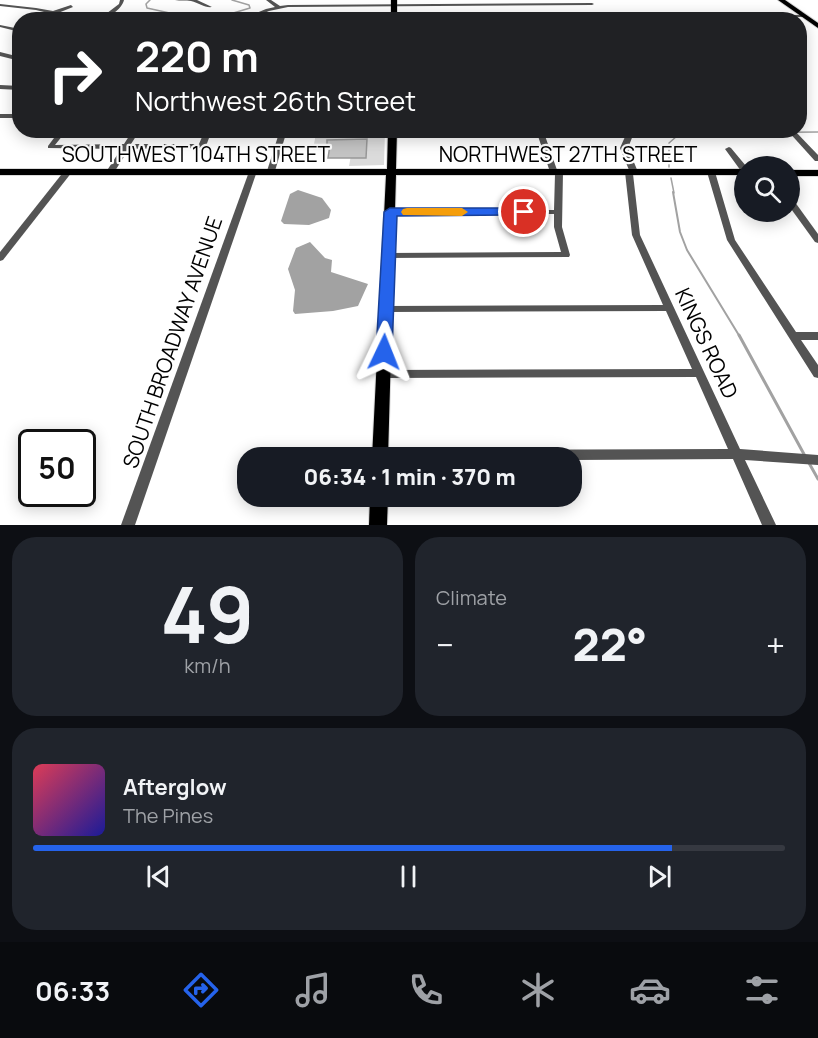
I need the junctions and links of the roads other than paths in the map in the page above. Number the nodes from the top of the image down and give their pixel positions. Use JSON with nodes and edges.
{"nodes":[{"id":1,"x":122,"y":0,"type":"edge"},
{"id":2,"x":177,"y":0,"type":"edge"},
{"id":3,"x":192,"y":0,"type":"edge"},
{"id":4,"x":268,"y":0,"type":"edge"},
{"id":5,"x":781,"y":0,"type":"edge"},
{"id":6,"x":789,"y":0,"type":"edge"},
{"id":7,"x":491,"y":2,"type":"edge"},
{"id":8,"x":591,"y":2,"type":"edge"},
{"id":9,"x":394,"y":3,"type":"edge"},
{"id":10,"x":0,"y":5,"type":"edge"},
{"id":11,"x":70,"y":6,"type":"dead end"},
{"id":12,"x":210,"y":7,"type":"dead end"},
{"id":13,"x":278,"y":7,"type":"junction"},
{"id":14,"x":46,"y":12,"type":"edge"},
{"id":15,"x":55,"y":12,"type":"edge"},
{"id":16,"x":111,"y":12,"type":"edge"},
{"id":17,"x":263,"y":12,"type":"edge"},
{"id":18,"x":798,"y":12,"type":"edge"},
{"id":19,"x":806,"y":12,"type":"edge"},
{"id":20,"x":0,"y":116,"type":"edge"},
{"id":21,"x":10,"y":116,"type":"joint"},
{"id":22,"x":0,"y":126,"type":"edge"},
{"id":23,"x":57,"y":138,"type":"edge"},
{"id":24,"x":132,"y":138,"type":"edge"},
{"id":25,"x":205,"y":138,"type":"edge"},
{"id":26,"x":281,"y":138,"type":"edge"},
{"id":27,"x":393,"y":138,"type":"edge"},
{"id":28,"x":542,"y":138,"type":"edge"},
{"id":29,"x":628,"y":138,"type":"edge"},
{"id":30,"x":798,"y":138,"type":"edge"},
{"id":31,"x":127,"y":146,"type":"junction"},
{"id":32,"x":729,"y":149,"type":"dead end"},
{"id":33,"x":734,"y":156,"type":"edge"},
{"id":34,"x":818,"y":159,"type":"edge"},
{"id":35,"x":253,"y":171,"type":"junction"},
{"id":36,"x":271,"y":171,"type":"junction"},
{"id":37,"x":392,"y":171,"type":"junction"},
{"id":38,"x":734,"y":171,"type":"edge"},
{"id":39,"x":0,"y":172,"type":"edge"},
{"id":40,"x":68,"y":172,"type":"junction"},
{"id":41,"x":110,"y":172,"type":"junction"},
{"id":42,"x":556,"y":172,"type":"junction"},
{"id":43,"x":632,"y":172,"type":"junction"},
{"id":44,"x":711,"y":172,"type":"junction"},
{"id":45,"x":800,"y":173,"type":"edge"},
{"id":46,"x":818,"y":173,"type":"edge"},
{"id":47,"x":390,"y":212,"type":"junction"},
{"id":48,"x":558,"y":212,"type":"junction"},
{"id":49,"x":800,"y":215,"type":"edge"},
{"id":50,"x":818,"y":240,"type":"edge"},
{"id":51,"x":388,"y":256,"type":"junction"},
{"id":52,"x":0,"y":258,"type":"edge"},
{"id":53,"x":669,"y":308,"type":"junction"},
{"id":54,"x":386,"y":309,"type":"junction"},
{"id":55,"x":794,"y":336,"type":"junction"},
{"id":56,"x":818,"y":336,"type":"edge"},
{"id":57,"x":384,"y":374,"type":"junction"},
{"id":58,"x":700,"y":374,"type":"junction"},
{"id":59,"x":818,"y":374,"type":"edge"},
{"id":60,"x":380,"y":447,"type":"edge"},
{"id":61,"x":737,"y":454,"type":"junction"},
{"id":62,"x":582,"y":455,"type":"edge"},
{"id":63,"x":816,"y":460,"type":"edge"},
{"id":64,"x":379,"y":507,"type":"edge"},
{"id":65,"x":128,"y":525,"type":"edge"},
{"id":66,"x":378,"y":525,"type":"edge"},
{"id":67,"x":769,"y":525,"type":"edge"}],
"edges":[{"from":1,"to":16,"type":"street"},
{"from":2,"to":3,"type":"street"},
{"from":3,"to":12,"type":"street"},
{"from":4,"to":13,"type":"street"},
{"from":5,"to":18,"type":"main road"},
{"from":6,"to":19,"type":"main road"},
{"from":7,"to":8,"type":"street"},
{"from":7,"to":9,"type":"street"},
{"from":9,"to":13,"type":"street"},
{"from":10,"to":14,"type":"street"},
{"from":11,"to":15,"type":"street"},
{"from":13,"to":17,"type":"street"},
{"from":20,"to":21,"type":"street"},
{"from":21,"to":22,"type":"street"},
{"from":23,"to":31,"type":"street"},
{"from":24,"to":31,"type":"street"},
{"from":25,"to":31,"type":"street"},
{"from":26,"to":36,"type":"street"},
{"from":27,"to":37,"type":"main road"},
{"from":28,"to":42,"type":"street"},
{"from":29,"to":43,"type":"street","name":"KINGS ROAD"},
{"from":30,"to":34,"type":"street"},
{"from":31,"to":41,"type":"street"},
{"from":32,"to":33,"type":"street"},
{"from":35,"to":36,"type":"main road","name":"SOUTHWEST 104TH STREET"},
{"from":35,"to":41,"type":"main road","name":"SOUTHWEST 104TH STREET"},
{"from":35,"to":65,"type":"street","name":"SOUTH BROADWAY AVENUE"},
{"from":36,"to":37,"type":"main road","name":"SOUTHWEST 104TH STREET"},
{"from":37,"to":42,"type":"main road","name":"NORTHWEST 27TH STREET"},
{"from":37,"to":47,"type":"main road"},
{"from":38,"to":44,"type":"main road","name":"NORTHWEST 27TH STREET"},
{"from":39,"to":40,"type":"main road","name":"SOUTHWEST 104TH STREET"},
{"from":40,"to":41,"type":"main road","name":"SOUTHWEST 104TH STREET"},
{"from":40,"to":52,"type":"street"},
{"from":42,"to":43,"type":"main road","name":"NORTHWEST 27TH STREET"},
{"from":42,"to":48,"type":"street"},
{"from":43,"to":44,"type":"main road","name":"NORTHWEST 27TH STREET"},
{"from":43,"to":53,"type":"street","name":"KINGS ROAD"},
{"from":44,"to":55,"type":"street"},
{"from":45,"to":46,"type":"main road"},
{"from":47,"to":48,"type":"street"},
{"from":47,"to":51,"type":"main road"},
{"from":48,"to":51,"type":"street"},
{"from":49,"to":50,"type":"street"},
{"from":51,"to":54,"type":"main road"},
{"from":53,"to":54,"type":"street"},
{"from":53,"to":58,"type":"street","name":"KINGS ROAD"},
{"from":54,"to":57,"type":"main road"},
{"from":55,"to":56,"type":"street"},
{"from":55,"to":59,"type":"street"},
{"from":57,"to":58,"type":"street"},
{"from":57,"to":60,"type":"main road"},
{"from":58,"to":61,"type":"street","name":"KINGS ROAD"},
{"from":61,"to":62,"type":"street"},
{"from":61,"to":63,"type":"street"},
{"from":61,"to":67,"type":"street","name":"KINGS ROAD"},
{"from":64,"to":66,"type":"main road"}]}
